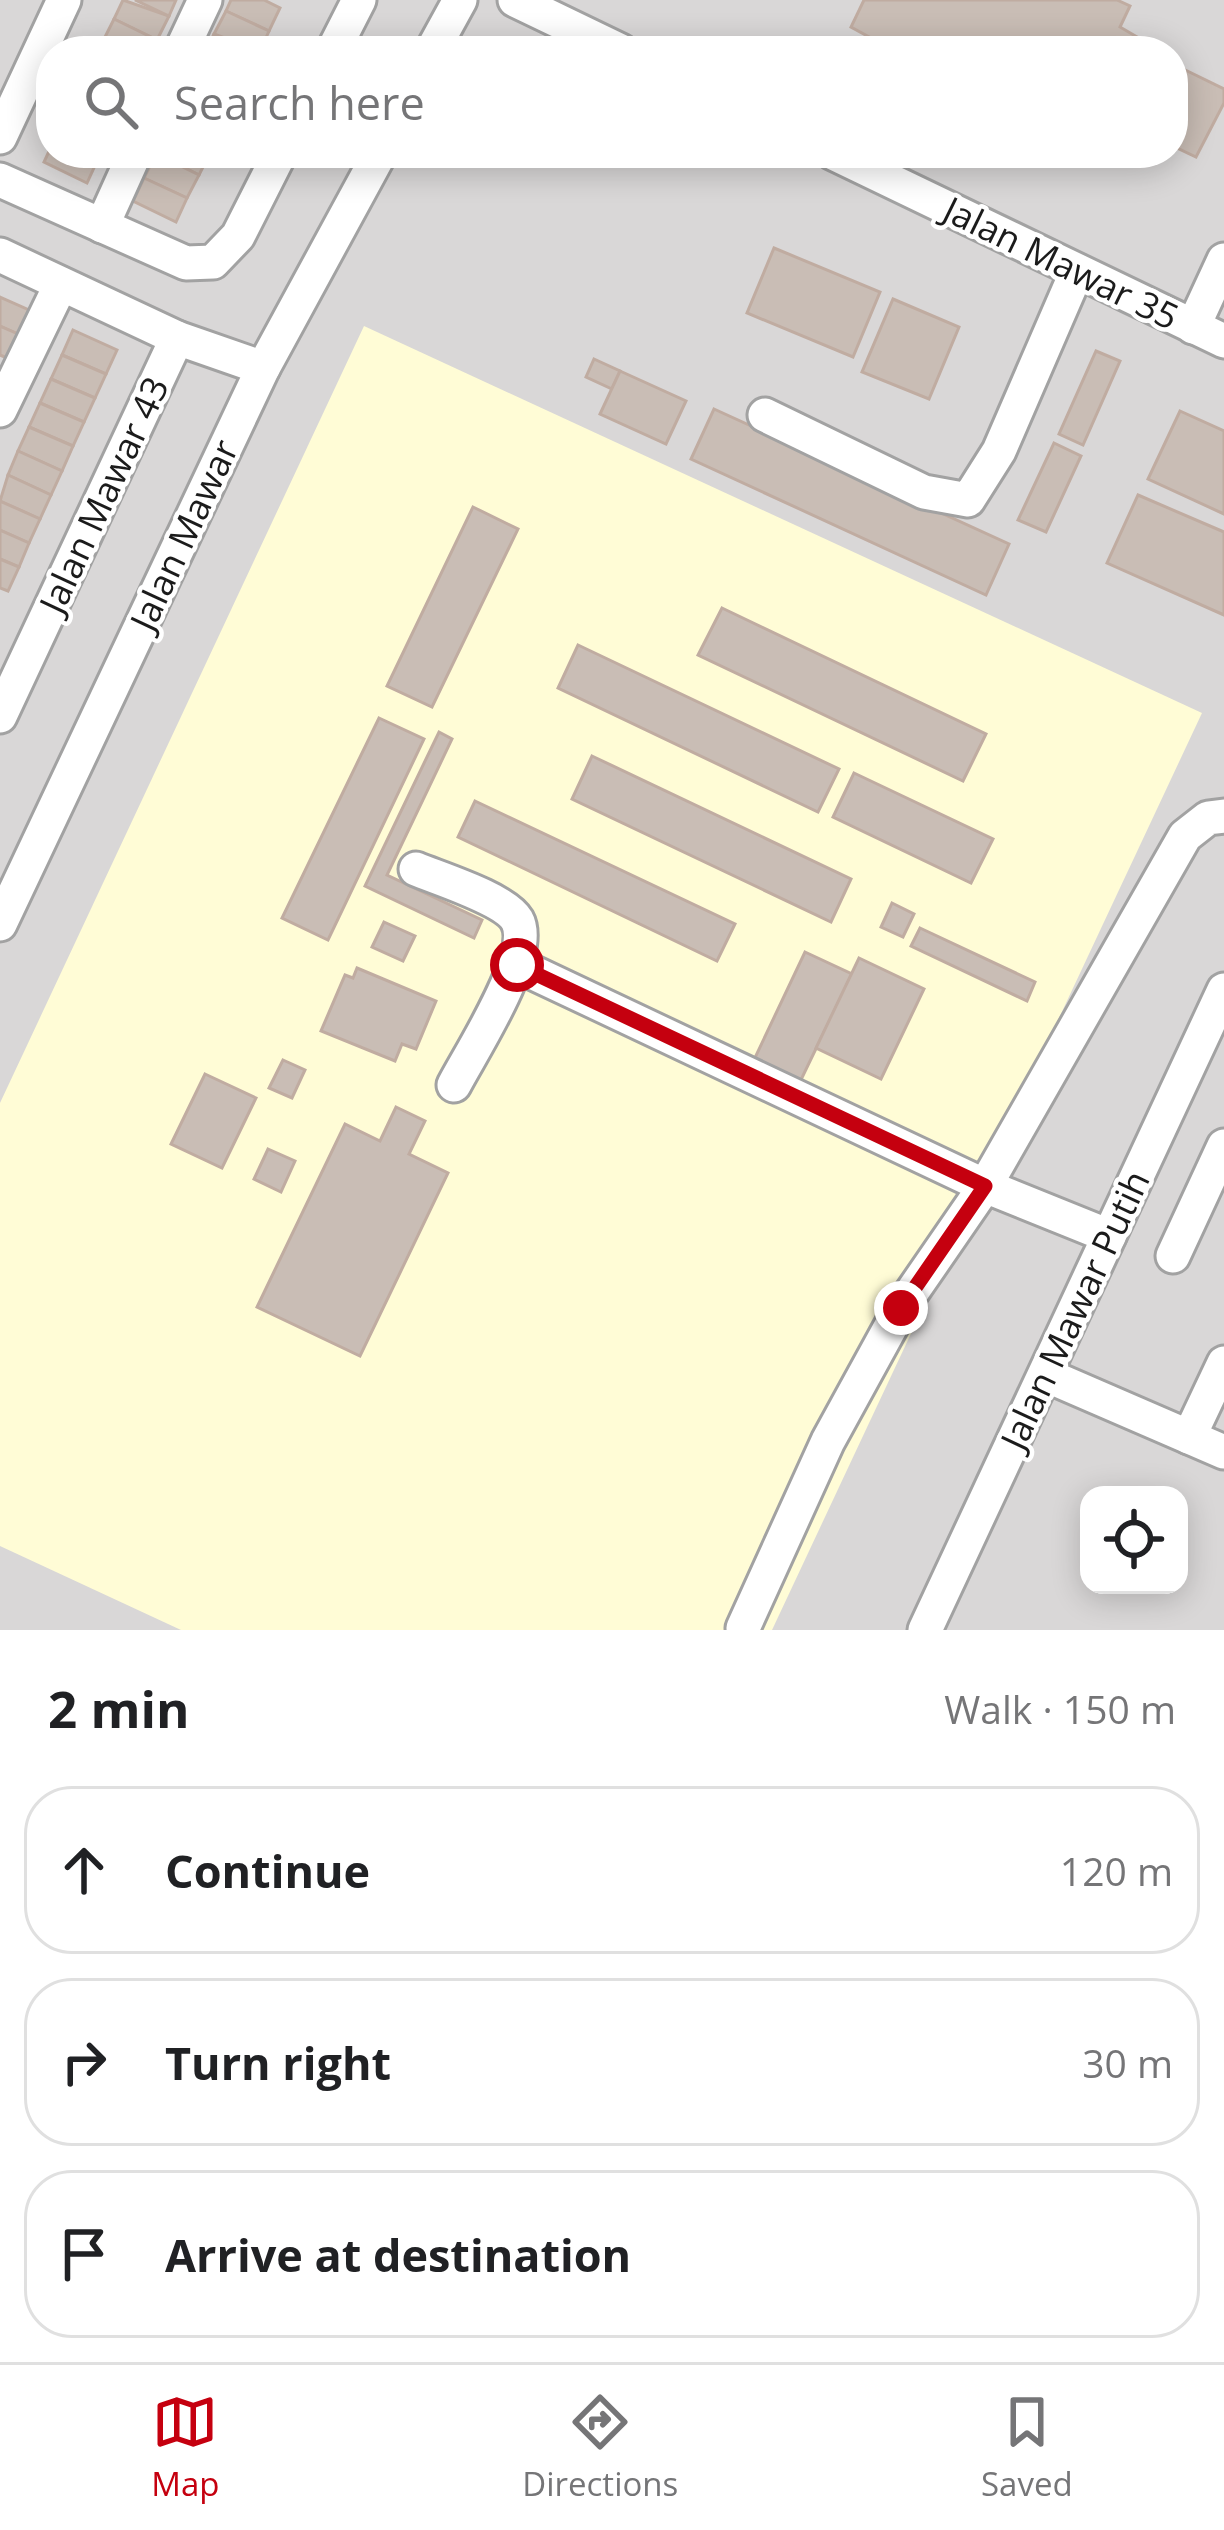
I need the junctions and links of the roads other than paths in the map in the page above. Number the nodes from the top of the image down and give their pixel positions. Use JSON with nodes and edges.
{"nodes":[{"id":1,"x":64,"y":0,"type":"edge"},
{"id":2,"x":205,"y":0,"type":"edge"},
{"id":3,"x":359,"y":0,"type":"edge"},
{"id":4,"x":460,"y":0,"type":"edge"},
{"id":5,"x":515,"y":0,"type":"edge"},
{"id":6,"x":47,"y":36,"type":"edge"},
{"id":7,"x":189,"y":36,"type":"edge"},
{"id":8,"x":341,"y":36,"type":"edge"},
{"id":9,"x":440,"y":36,"type":"edge"},
{"id":10,"x":590,"y":36,"type":"edge"},
{"id":11,"x":36,"y":60,"type":"edge"},
{"id":12,"x":0,"y":137,"type":"edge"},
{"id":13,"x":128,"y":168,"type":"edge"},
{"id":14,"x":272,"y":168,"type":"edge"},
{"id":15,"x":372,"y":168,"type":"edge"},
{"id":16,"x":864,"y":168,"type":"edge"},
{"id":17,"x":0,"y":180,"type":"edge"},
{"id":18,"x":102,"y":226,"type":"junction"},
{"id":19,"x":0,"y":255,"type":"edge"},
{"id":20,"x":1224,"y":260,"type":"edge"},
{"id":21,"x":1077,"y":271,"type":"junction"},
{"id":22,"x":61,"y":284,"type":"junction"},
{"id":23,"x":1209,"y":334,"type":"edge"},
{"id":24,"x":177,"y":338,"type":"junction"},
{"id":25,"x":263,"y":368,"type":"junction"},
{"id":26,"x":0,"y":410,"type":"edge"},
{"id":27,"x":765,"y":415,"type":"dead end"},
{"id":28,"x":0,"y":716,"type":"edge"},
{"id":29,"x":1224,"y":816,"type":"edge"},
{"id":30,"x":416,"y":869,"type":"dead end"},
{"id":31,"x":0,"y":924,"type":"edge"},
{"id":32,"x":517,"y":965,"type":"junction"},
{"id":33,"x":1224,"y":990,"type":"edge"},
{"id":34,"x":1212,"y":1047,"type":"edge"},
{"id":35,"x":454,"y":1084,"type":"dead end"},
{"id":36,"x":1220,"y":1166,"type":"edge"},
{"id":37,"x":985,"y":1186,"type":"junction"},
{"id":38,"x":1109,"y":1236,"type":"junction"},
{"id":39,"x":1173,"y":1256,"type":"dead end"},
{"id":40,"x":1224,"y":1363,"type":"edge"},
{"id":41,"x":1046,"y":1375,"type":"junction"},
{"id":42,"x":1189,"y":1437,"type":"junction"},
{"id":43,"x":1224,"y":1452,"type":"edge"},
{"id":44,"x":743,"y":1628,"type":"edge"},
{"id":45,"x":925,"y":1630,"type":"edge"}],
"edges":[{"from":1,"to":6,"type":"street"},
{"from":2,"to":7,"type":"street"},
{"from":3,"to":8,"type":"street"},
{"from":4,"to":9,"type":"street"},
{"from":5,"to":10,"type":"street"},
{"from":11,"to":12,"type":"street"},
{"from":13,"to":18,"type":"street"},
{"from":14,"to":18,"type":"street"},
{"from":15,"to":25,"type":"street","name":"Jalan Mawar"},
{"from":16,"to":21,"type":"street","name":"Jalan Mawar 35"},
{"from":17,"to":18,"type":"street"},
{"from":19,"to":22,"type":"street"},
{"from":20,"to":23,"type":"street"},
{"from":21,"to":23,"type":"street","name":"Jalan Mawar 35"},
{"from":21,"to":27,"type":"street"},
{"from":22,"to":24,"type":"street"},
{"from":22,"to":26,"type":"street"},
{"from":24,"to":25,"type":"street"},
{"from":24,"to":28,"type":"street","name":"Jalan Mawar 43"},
{"from":25,"to":31,"type":"street","name":"Jalan Mawar"},
{"from":29,"to":37,"type":"street"},
{"from":30,"to":32,"type":"street"},
{"from":32,"to":35,"type":"street"},
{"from":32,"to":37,"type":"street"},
{"from":33,"to":34,"type":"street","name":"Jalan Mawar Putih"},
{"from":34,"to":38,"type":"street","name":"Jalan Mawar Putih"},
{"from":36,"to":39,"type":"street"},
{"from":37,"to":38,"type":"street"},
{"from":37,"to":44,"type":"street"},
{"from":38,"to":41,"type":"street","name":"Jalan Mawar Putih"},
{"from":40,"to":42,"type":"street"},
{"from":41,"to":42,"type":"street"},
{"from":41,"to":45,"type":"street","name":"Jalan Mawar Putih"},
{"from":42,"to":43,"type":"street"}]}
